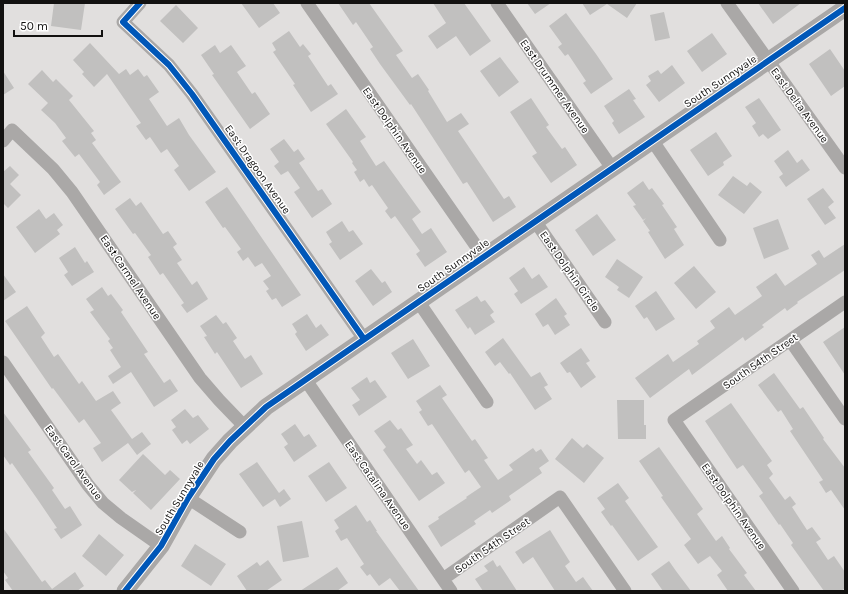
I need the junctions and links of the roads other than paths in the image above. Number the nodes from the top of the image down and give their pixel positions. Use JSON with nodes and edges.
{"nodes":[{"id":1,"x":140,"y":3,"type":"edge"},
{"id":2,"x":307,"y":3,"type":"edge"},
{"id":3,"x":498,"y":3,"type":"edge"},
{"id":4,"x":727,"y":3,"type":"edge"},
{"id":5,"x":845,"y":8,"type":"edge"},
{"id":6,"x":768,"y":61,"type":"junction"},
{"id":7,"x":3,"y":140,"type":"edge"},
{"id":8,"x":652,"y":140,"type":"junction"},
{"id":9,"x":612,"y":168,"type":"junction"},
{"id":10,"x":845,"y":168,"type":"edge"},
{"id":11,"x":535,"y":221,"type":"junction"},
{"id":12,"x":720,"y":240,"type":"dead end"},
{"id":13,"x":483,"y":256,"type":"junction"},
{"id":14,"x":418,"y":301,"type":"junction"},
{"id":15,"x":845,"y":302,"type":"edge"},
{"id":16,"x":604,"y":322,"type":"dead end"},
{"id":17,"x":364,"y":339,"type":"junction"},
{"id":18,"x":790,"y":340,"type":"junction"},
{"id":19,"x":3,"y":362,"type":"edge"},
{"id":20,"x":305,"y":379,"type":"junction"},
{"id":21,"x":487,"y":402,"type":"dead end"},
{"id":22,"x":845,"y":419,"type":"edge"},
{"id":23,"x":674,"y":420,"type":"joint"},
{"id":24,"x":245,"y":427,"type":"junction"},
{"id":25,"x":188,"y":498,"type":"junction"},
{"id":26,"x":240,"y":532,"type":"dead end"},
{"id":27,"x":161,"y":546,"type":"junction"},
{"id":28,"x":443,"y":579,"type":"junction"},
{"id":29,"x":125,"y":591,"type":"edge"},
{"id":30,"x":451,"y":591,"type":"edge"},
{"id":31,"x":625,"y":591,"type":"edge"},
{"id":32,"x":793,"y":591,"type":"edge"}],
"edges":[{"from":1,"to":17,"type":"street","name":"East Dragoon Avenue"},
{"from":2,"to":13,"type":"street","name":"East Dolphin Avenue"},
{"from":3,"to":9,"type":"street","name":"East Drummer Avenue"},
{"from":4,"to":6,"type":"street","name":"East Delta Avenue"},
{"from":5,"to":6,"type":"street","name":"South Sunnyvale"},
{"from":6,"to":8,"type":"street","name":"South Sunnyvale"},
{"from":6,"to":10,"type":"street","name":"East Delta Avenue"},
{"from":7,"to":24,"type":"street","name":"East Carmel Avenue"},
{"from":8,"to":9,"type":"street","name":"South Sunnyvale"},
{"from":8,"to":12,"type":"street"},
{"from":9,"to":11,"type":"street","name":"South Sunnyvale"},
{"from":11,"to":13,"type":"street","name":"South Sunnyvale"},
{"from":11,"to":16,"type":"street","name":"East Dolphin Circle"},
{"from":13,"to":14,"type":"street","name":"South Sunnyvale"},
{"from":14,"to":17,"type":"street","name":"South Sunnyvale"},
{"from":14,"to":21,"type":"street"},
{"from":15,"to":18,"type":"street","name":"South 54th Street"},
{"from":17,"to":20,"type":"street","name":"South Sunnyvale"},
{"from":18,"to":22,"type":"street"},
{"from":18,"to":23,"type":"street","name":"South 54th Street"},
{"from":19,"to":27,"type":"street","name":"East Carol Avenue"},
{"from":20,"to":24,"type":"street","name":"South Sunnyvale"},
{"from":20,"to":28,"type":"street","name":"East Catalina Avenue"},
{"from":23,"to":32,"type":"street","name":"East Dolphin Avenue"},
{"from":24,"to":25,"type":"street","name":"South Sunnyvale"},
{"from":25,"to":26,"type":"street"},
{"from":25,"to":27,"type":"street","name":"South Sunnyvale"},
{"from":27,"to":29,"type":"street","name":"South Sunnyvale"},
{"from":28,"to":30,"type":"street","name":"East Catalina Avenue"},
{"from":28,"to":31,"type":"street","name":"South 54th Street"}]}
